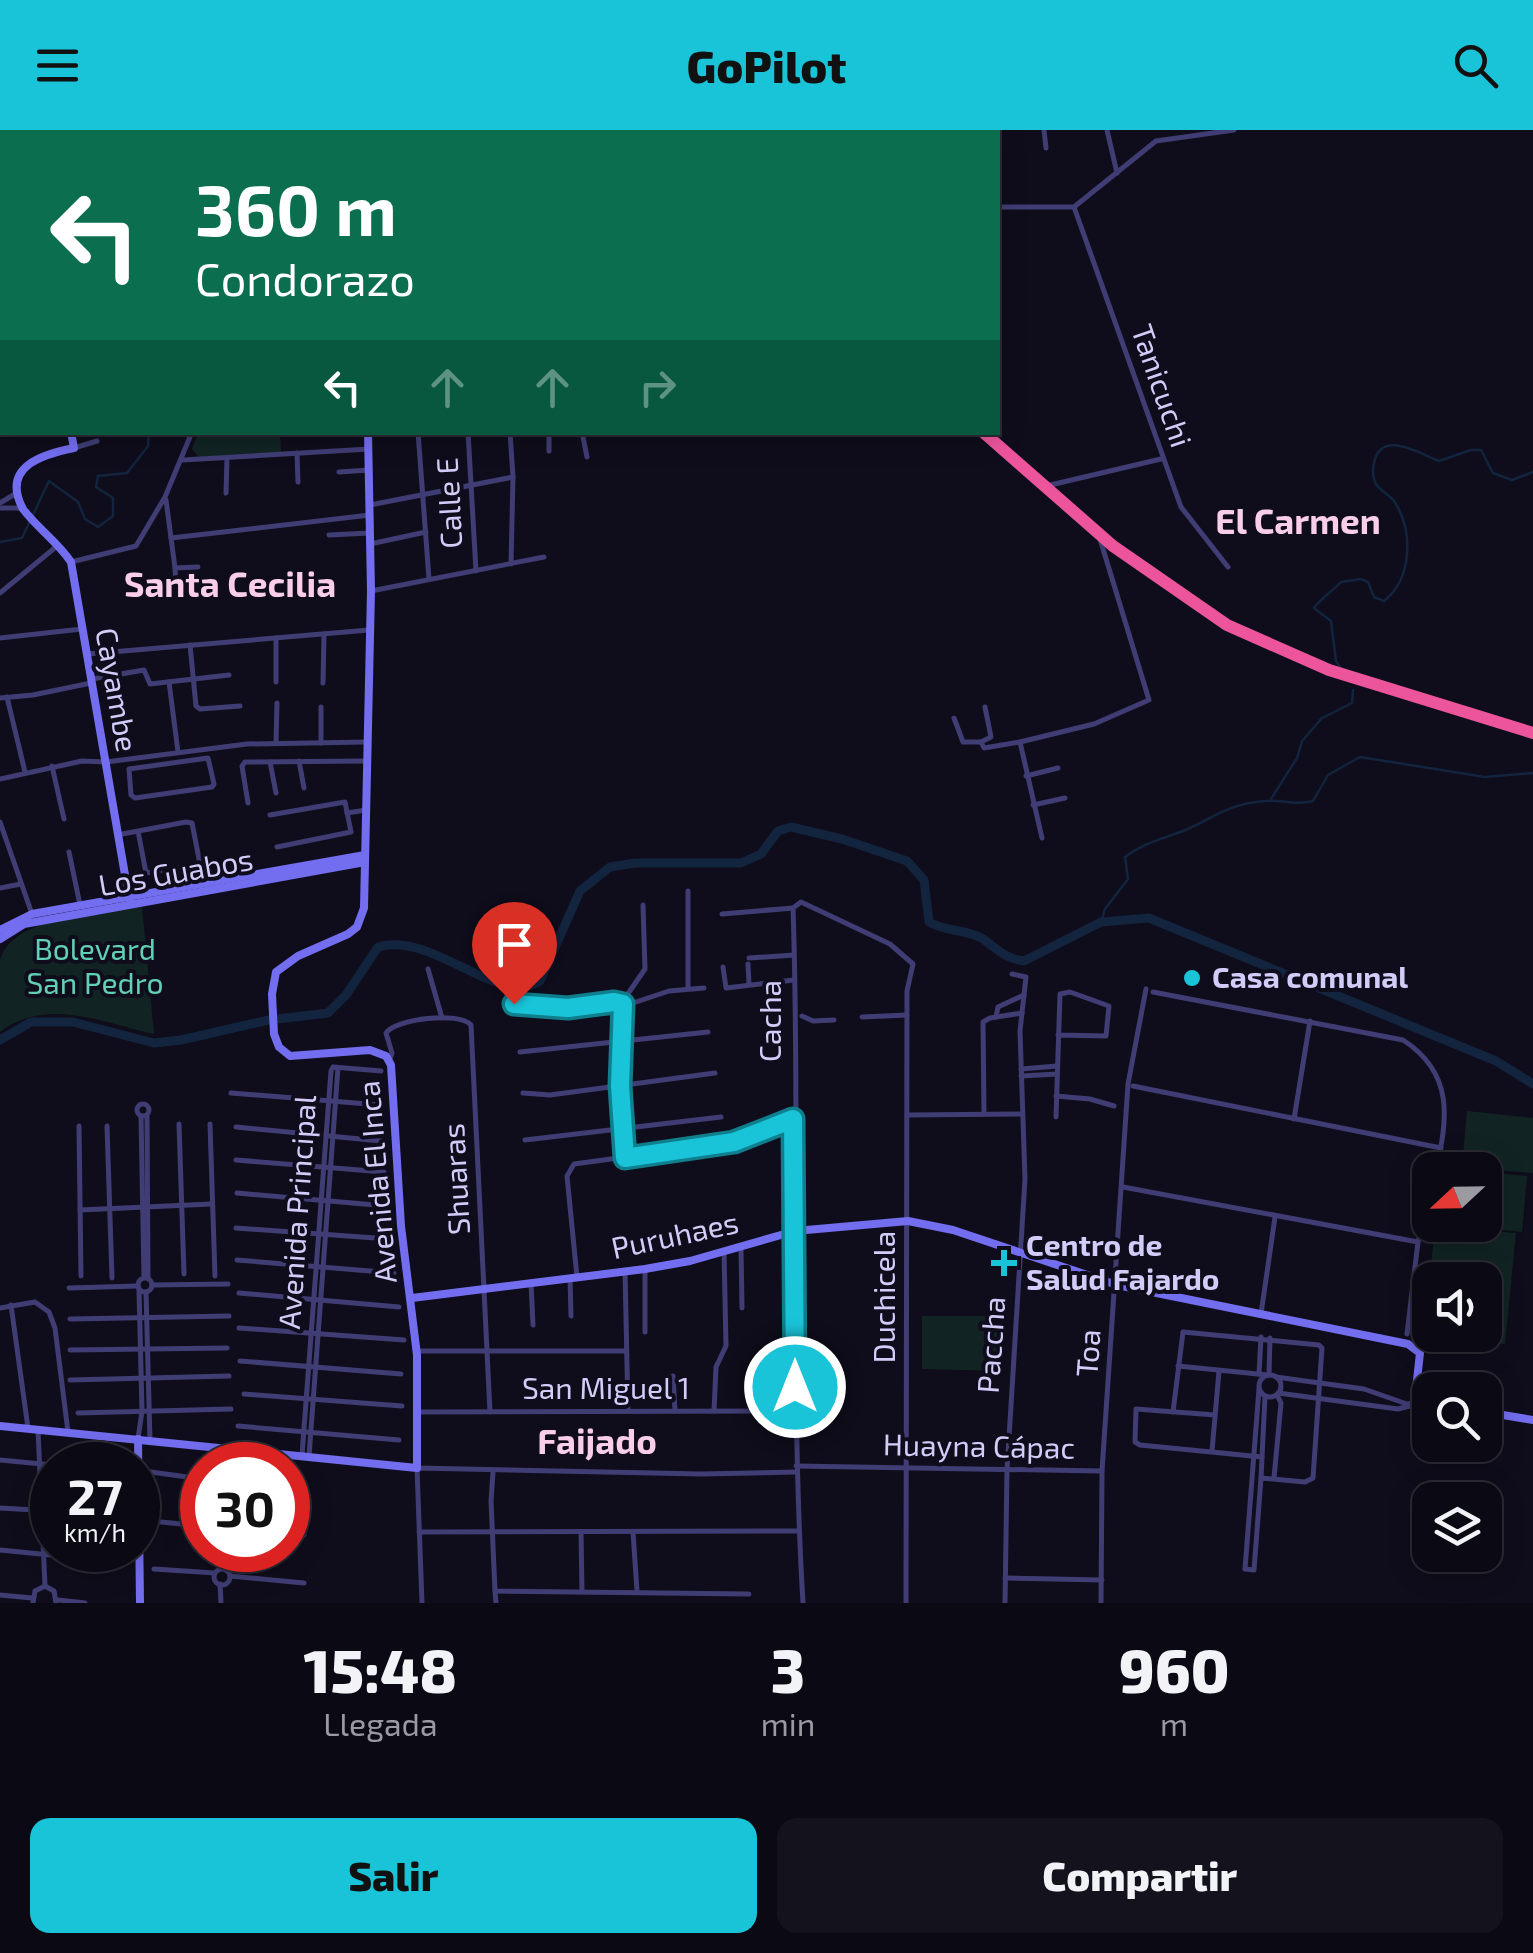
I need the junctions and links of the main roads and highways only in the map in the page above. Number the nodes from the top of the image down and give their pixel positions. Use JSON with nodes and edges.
{"nodes":[{"id":1,"x":986,"y":435,"type":"edge"},
{"id":2,"x":1533,"y":733,"type":"edge"}],
"edges":[{"from":1,"to":2,"type":"highway"}]}
